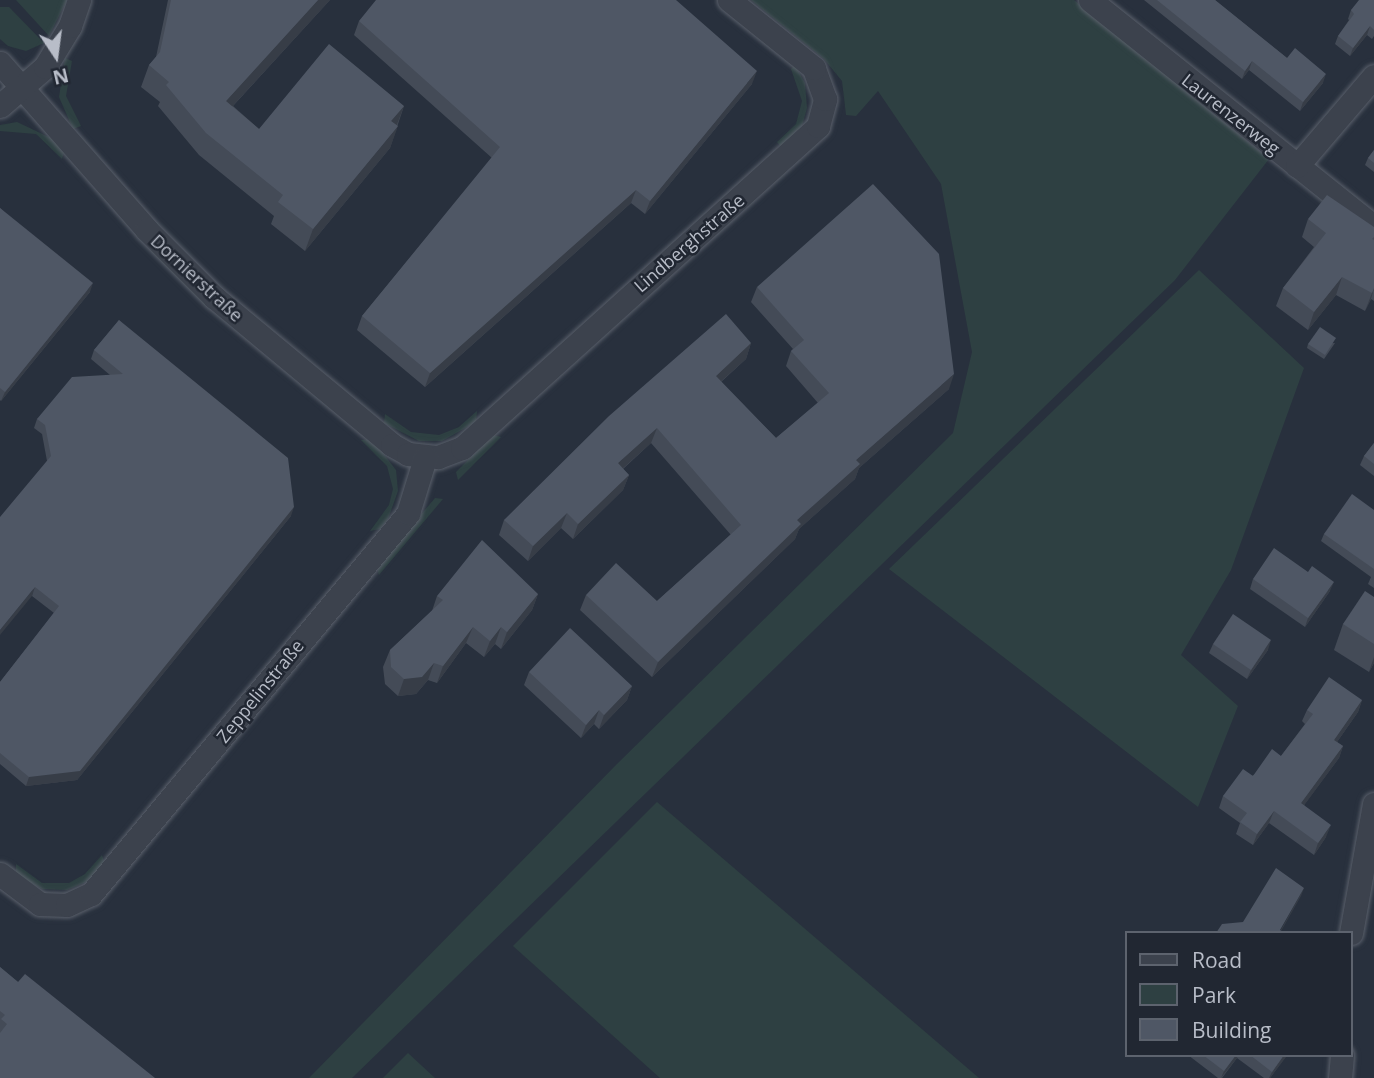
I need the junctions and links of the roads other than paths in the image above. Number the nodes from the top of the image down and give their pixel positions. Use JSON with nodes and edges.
{"nodes":[{"id":1,"x":79,"y":0,"type":"edge"},
{"id":2,"x":729,"y":0,"type":"edge"},
{"id":3,"x":1090,"y":0,"type":"edge"},
{"id":4,"x":0,"y":63,"type":"edge"},
{"id":5,"x":1374,"y":76,"type":"edge"},
{"id":6,"x":24,"y":89,"type":"junction"},
{"id":7,"x":0,"y":106,"type":"edge"},
{"id":8,"x":1297,"y":166,"type":"junction"},
{"id":9,"x":1374,"y":227,"type":"edge"},
{"id":10,"x":425,"y":458,"type":"junction"},
{"id":11,"x":1374,"y":804,"type":"edge"},
{"id":12,"x":0,"y":874,"type":"edge"},
{"id":13,"x":1351,"y":931,"type":"edge"},
{"id":14,"x":1342,"y":1057,"type":"edge"},
{"id":15,"x":1340,"y":1078,"type":"edge"}],
"edges":[{"from":1,"to":6,"type":"street"},
{"from":2,"to":10,"type":"street","name":"Lindberghstraße"},
{"from":3,"to":8,"type":"street","name":"Laurenzerweg"},
{"from":4,"to":6,"type":"street","name":"Dornierstraße"},
{"from":5,"to":8,"type":"street"},
{"from":6,"to":7,"type":"street"},
{"from":6,"to":10,"type":"street","name":"Dornierstraße"},
{"from":8,"to":9,"type":"street","name":"Laurenzerweg"},
{"from":10,"to":12,"type":"street","name":"Zeppelinstraße"},
{"from":11,"to":13,"type":"street"},
{"from":14,"to":15,"type":"street"}]}
